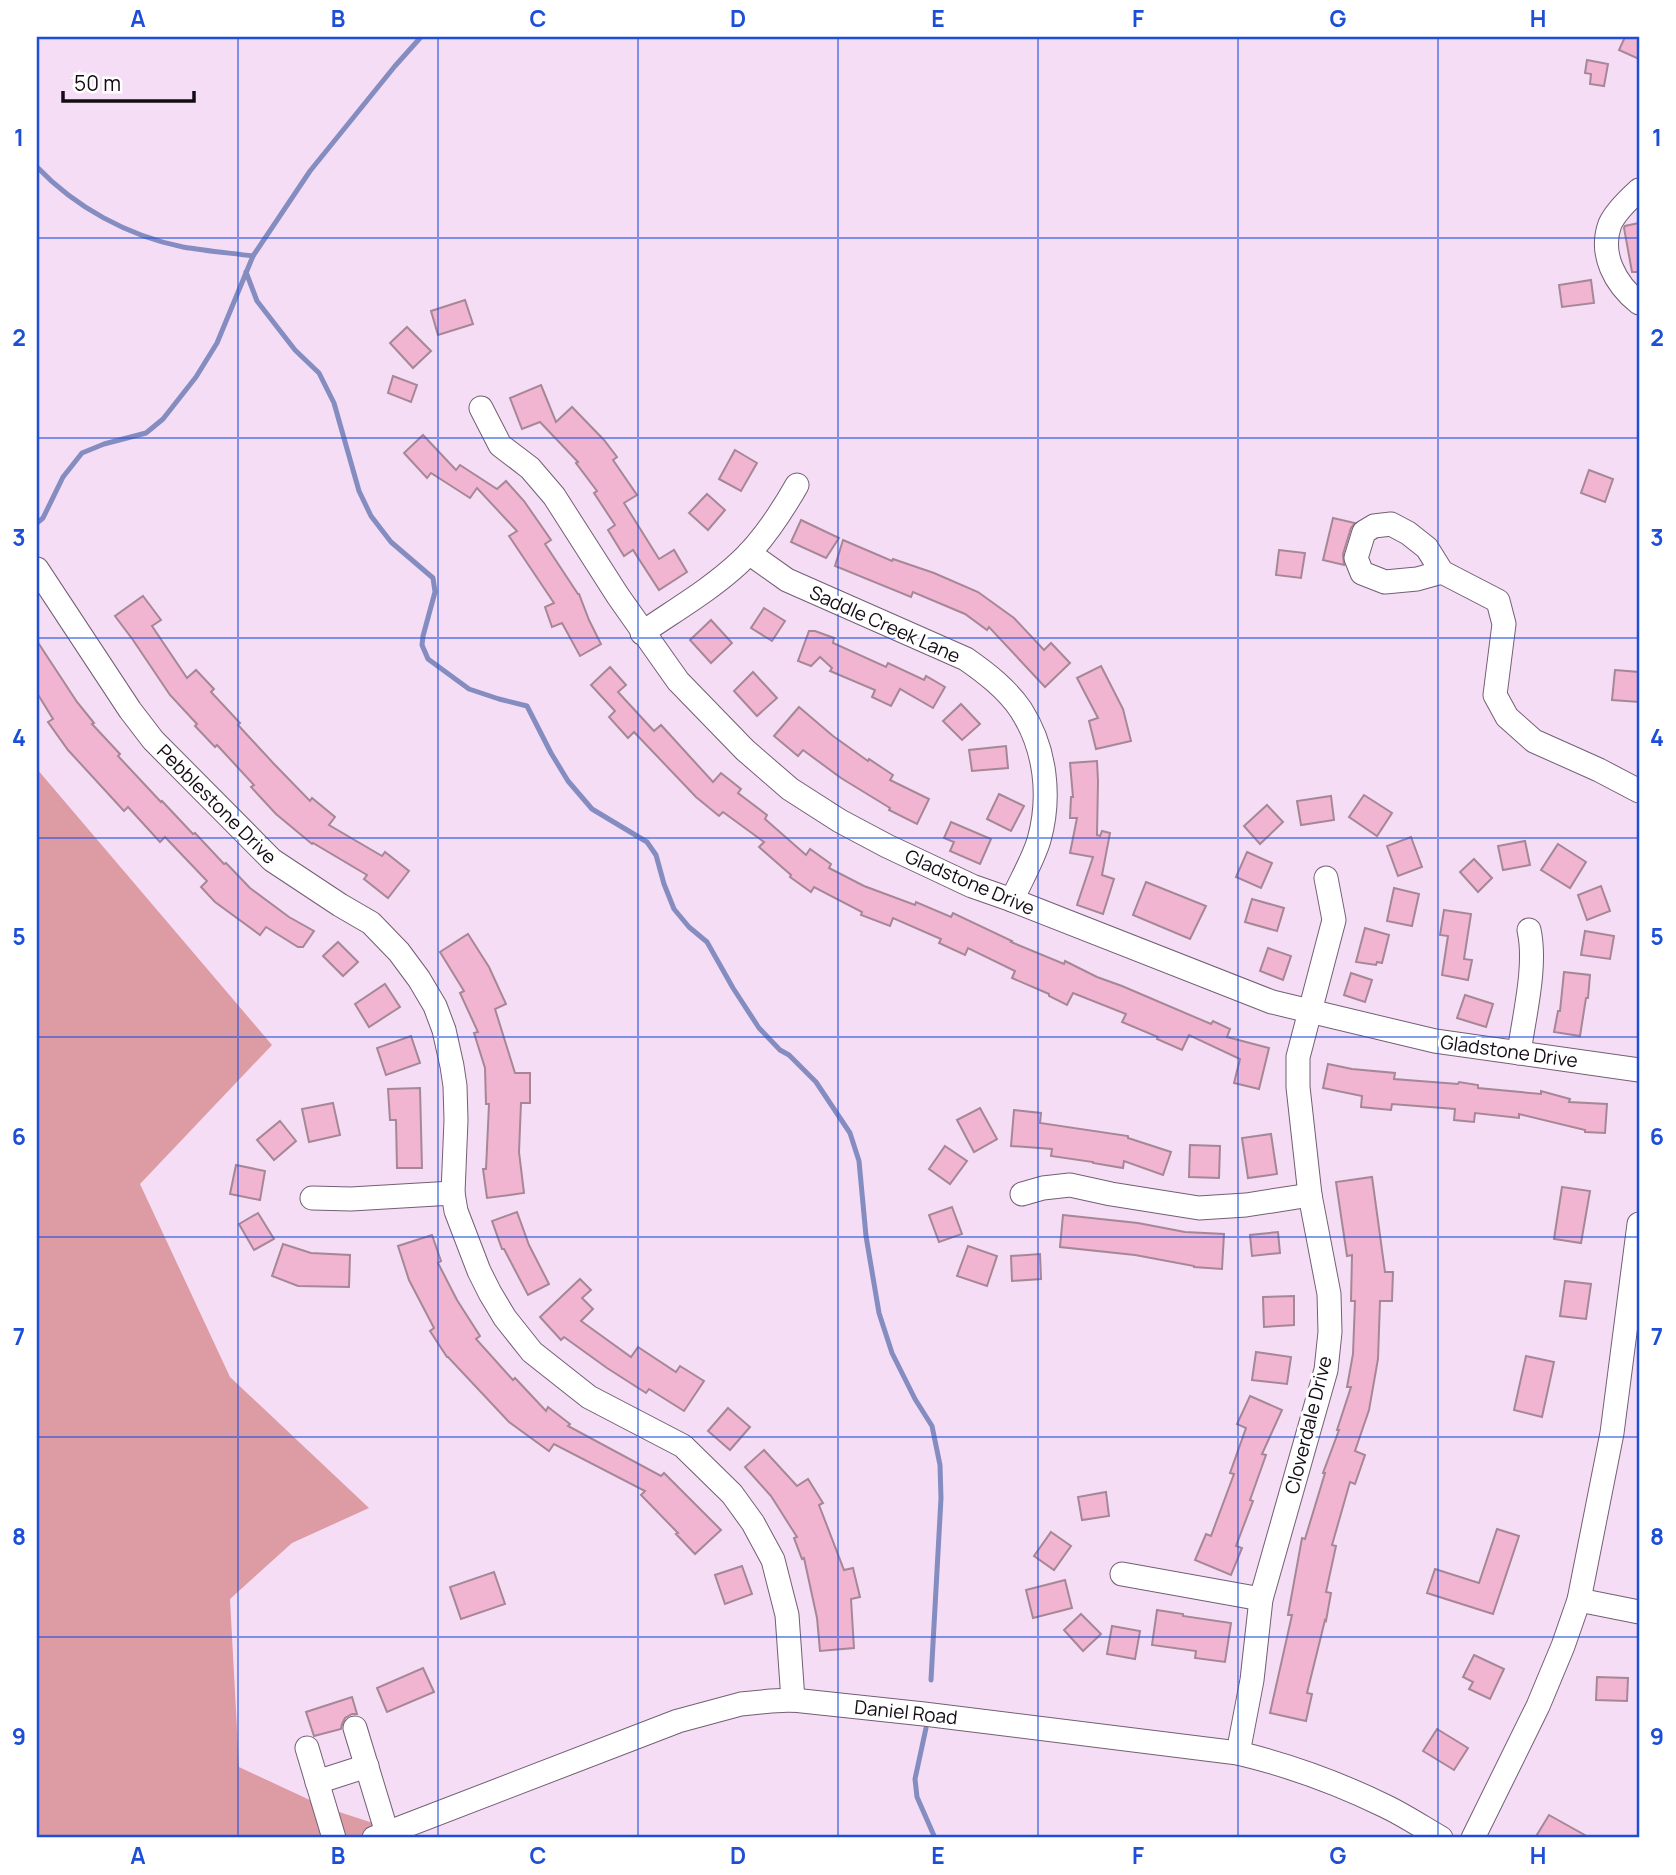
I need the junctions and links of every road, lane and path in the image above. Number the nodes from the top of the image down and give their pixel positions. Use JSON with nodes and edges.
{"nodes":[{"id":1,"x":1639,"y":190,"type":"edge"},
{"id":2,"x":1639,"y":303,"type":"edge"},
{"id":3,"x":481,"y":408,"type":"dead end"},
{"id":4,"x":797,"y":485,"type":"dead end"},
{"id":5,"x":749,"y":553,"type":"junction"},
{"id":6,"x":37,"y":569,"type":"edge"},
{"id":7,"x":1442,"y":572,"type":"dead end"},
{"id":8,"x":642,"y":633,"type":"junction"},
{"id":9,"x":1639,"y":791,"type":"edge"},
{"id":10,"x":1326,"y":878,"type":"dead end"},
{"id":11,"x":1012,"y":900,"type":"junction"},
{"id":12,"x":1530,"y":929,"type":"dead end"},
{"id":13,"x":1310,"y":1012,"type":"junction"},
{"id":14,"x":1519,"y":1053,"type":"junction"},
{"id":15,"x":1639,"y":1070,"type":"edge"},
{"id":16,"x":453,"y":1193,"type":"junction"},
{"id":17,"x":1022,"y":1194,"type":"dead end"},
{"id":18,"x":1310,"y":1195,"type":"junction"},
{"id":19,"x":312,"y":1198,"type":"dead end"},
{"id":20,"x":1639,"y":1224,"type":"edge"},
{"id":21,"x":1637,"y":1257,"type":"edge"},
{"id":22,"x":1122,"y":1574,"type":"dead end"},
{"id":23,"x":1261,"y":1599,"type":"junction"},
{"id":24,"x":1579,"y":1600,"type":"junction"},
{"id":25,"x":1639,"y":1612,"type":"edge"},
{"id":26,"x":793,"y":1700,"type":"junction"},
{"id":27,"x":355,"y":1728,"type":"dead end"},
{"id":28,"x":307,"y":1748,"type":"dead end"},
{"id":29,"x":1238,"y":1753,"type":"junction"},
{"id":30,"x":367,"y":1766,"type":"junction"},
{"id":31,"x":317,"y":1782,"type":"junction"},
{"id":32,"x":381,"y":1836,"type":"edge"},
{"id":33,"x":334,"y":1838,"type":"edge"},
{"id":34,"x":1441,"y":1838,"type":"edge"},
{"id":35,"x":1473,"y":1838,"type":"edge"}],
"edges":[{"from":1,"to":2,"type":"street"},
{"from":3,"to":8,"type":"street","name":"Gladstone Drive"},
{"from":4,"to":5,"type":"street"},
{"from":5,"to":8,"type":"street"},
{"from":5,"to":11,"type":"street","name":"Saddle Creek Lane"},
{"from":6,"to":16,"type":"street","name":"Pebblestone Drive"},
{"from":7,"to":9,"type":"street"},
{"from":8,"to":11,"type":"street","name":"Gladstone Drive"},
{"from":10,"to":13,"type":"street","name":"Cloverdale Drive"},
{"from":11,"to":13,"type":"street","name":"Gladstone Drive"},
{"from":12,"to":14,"type":"street"},
{"from":13,"to":14,"type":"street","name":"Gladstone Drive"},
{"from":13,"to":18,"type":"street","name":"Cloverdale Drive"},
{"from":14,"to":15,"type":"street","name":"Gladstone Drive"},
{"from":16,"to":19,"type":"street"},
{"from":16,"to":26,"type":"street","name":"Pebblestone Drive"},
{"from":17,"to":18,"type":"street"},
{"from":18,"to":23,"type":"street","name":"Cloverdale Drive"},
{"from":20,"to":21,"type":"street"},
{"from":21,"to":24,"type":"street"},
{"from":22,"to":23,"type":"street"},
{"from":23,"to":29,"type":"street","name":"Cloverdale Drive"},
{"from":24,"to":25,"type":"street"},
{"from":24,"to":35,"type":"street"},
{"from":26,"to":29,"type":"street","name":"Daniel Road"},
{"from":26,"to":32,"type":"street","name":"Daniel Road"},
{"from":27,"to":30,"type":"street"},
{"from":28,"to":31,"type":"street"},
{"from":29,"to":34,"type":"street","name":"Daniel Road"},
{"from":30,"to":31,"type":"street"},
{"from":30,"to":32,"type":"street"},
{"from":31,"to":33,"type":"street"}]}
